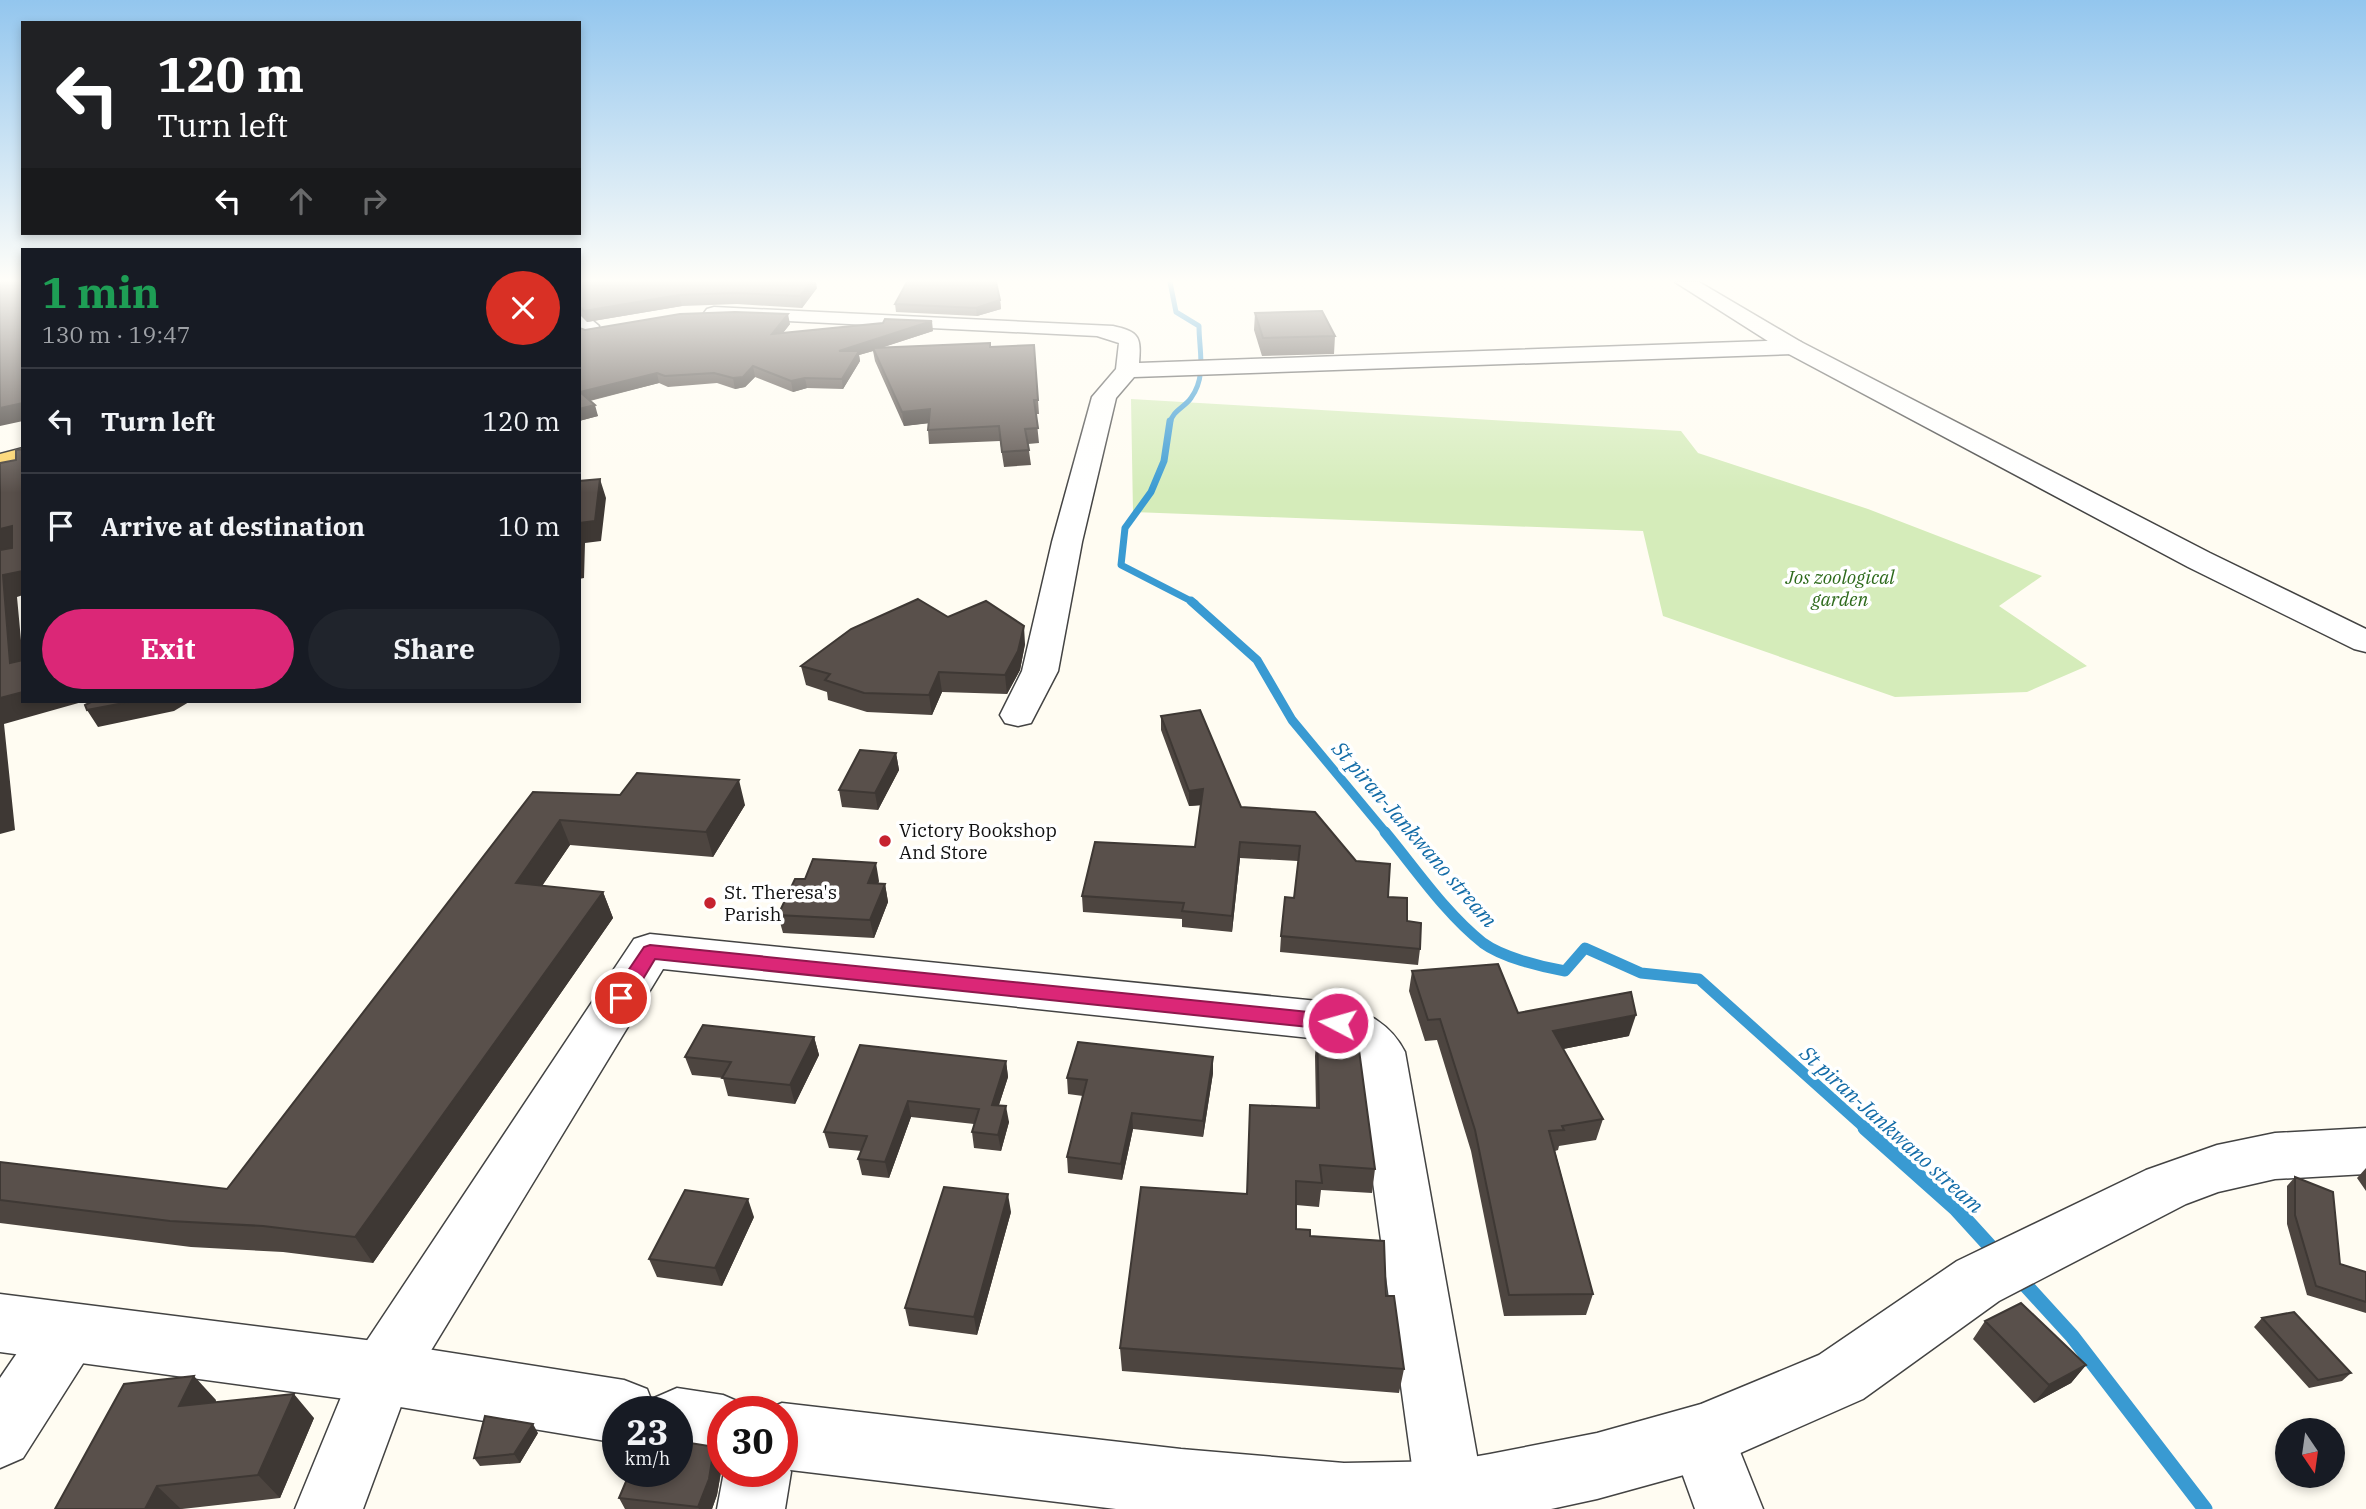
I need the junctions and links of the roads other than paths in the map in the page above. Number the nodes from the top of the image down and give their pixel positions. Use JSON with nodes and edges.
{"nodes":[{"id":1,"x":1129,"y":352,"type":"edge"},
{"id":2,"x":1645,"y":352,"type":"edge"},
{"id":3,"x":1803,"y":352,"type":"edge"},
{"id":4,"x":1127,"y":370,"type":"junction"},
{"id":5,"x":21,"y":447,"type":"edge"},
{"id":6,"x":0,"y":452,"type":"edge"},
{"id":7,"x":21,"y":457,"type":"edge"},
{"id":8,"x":0,"y":462,"type":"edge"},
{"id":9,"x":2366,"y":642,"type":"edge"},
{"id":10,"x":1018,"y":715,"type":"dead end"},
{"id":11,"x":2366,"y":1151,"type":"edge"},
{"id":12,"x":0,"y":1322,"type":"edge"},
{"id":13,"x":67,"y":1333,"type":"junction"},
{"id":14,"x":382,"y":1373,"type":"junction"},
{"id":15,"x":602,"y":1408,"type":"edge"},
{"id":16,"x":0,"y":1435,"type":"edge"},
{"id":17,"x":1702,"y":1437,"type":"junction"},
{"id":18,"x":798,"y":1438,"type":"edge"},
{"id":19,"x":755,"y":1487,"type":"edge"},
{"id":20,"x":1450,"y":1494,"type":"junction"},
{"id":21,"x":1182,"y":1496,"type":"edge"},
{"id":22,"x":329,"y":1509,"type":"edge"},
{"id":23,"x":751,"y":1509,"type":"edge"},
{"id":24,"x":1729,"y":1509,"type":"edge"}],
"edges":[{"from":1,"to":4,"type":"street"},
{"from":2,"to":4,"type":"street"},
{"from":3,"to":9,"type":"street"},
{"from":4,"to":10,"type":"street"},
{"from":5,"to":6,"type":"main road"},
{"from":7,"to":8,"type":"main road"},
{"from":11,"to":17,"type":"street"},
{"from":12,"to":13,"type":"street"},
{"from":13,"to":14,"type":"street"},
{"from":13,"to":16,"type":"street"},
{"from":14,"to":15,"type":"street"},
{"from":14,"to":20,"type":"street"},
{"from":14,"to":22,"type":"street"},
{"from":17,"to":20,"type":"street"},
{"from":17,"to":24,"type":"street"},
{"from":18,"to":21,"type":"street"},
{"from":19,"to":23,"type":"street"},
{"from":20,"to":21,"type":"street"}]}
